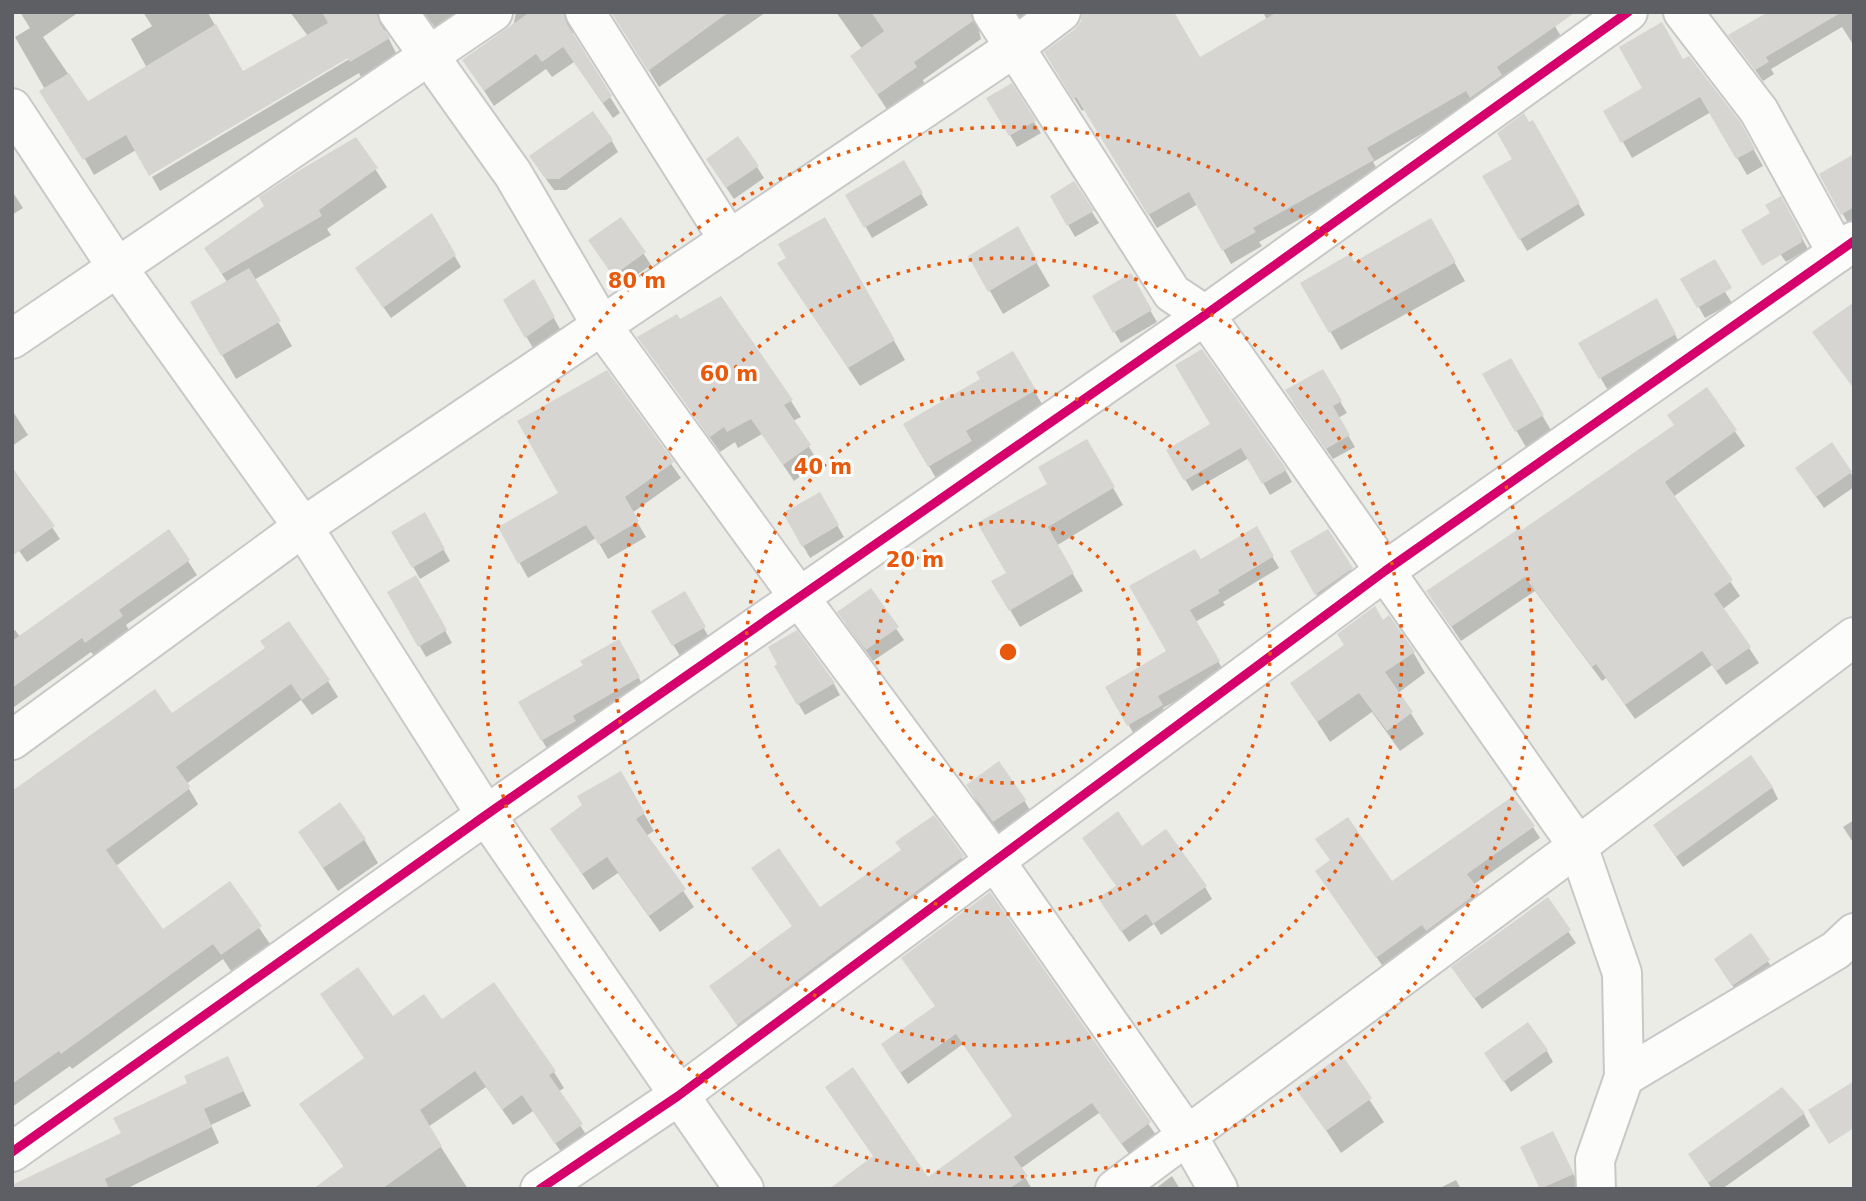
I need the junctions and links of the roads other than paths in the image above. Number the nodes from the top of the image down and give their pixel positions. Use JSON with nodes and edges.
{"nodes":[{"id":1,"x":398,"y":12,"type":"edge"},
{"id":2,"x":493,"y":12,"type":"edge"},
{"id":3,"x":585,"y":12,"type":"edge"},
{"id":4,"x":992,"y":12,"type":"edge"},
{"id":5,"x":1061,"y":12,"type":"edge"},
{"id":6,"x":1628,"y":12,"type":"edge"},
{"id":7,"x":1683,"y":12,"type":"edge"},
{"id":8,"x":1016,"y":47,"type":"junction"},
{"id":9,"x":430,"y":55,"type":"junction"},
{"id":10,"x":12,"y":108,"type":"edge"},
{"id":11,"x":729,"y":240,"type":"junction"},
{"id":12,"x":1845,"y":247,"type":"edge"},
{"id":13,"x":117,"y":267,"type":"junction"},
{"id":14,"x":1205,"y":315,"type":"junction"},
{"id":15,"x":602,"y":326,"type":"junction"},
{"id":16,"x":12,"y":339,"type":"edge"},
{"id":17,"x":303,"y":527,"type":"junction"},
{"id":18,"x":1385,"y":571,"type":"junction"},
{"id":19,"x":799,"y":597,"type":"junction"},
{"id":20,"x":1854,"y":637,"type":"edge"},
{"id":21,"x":12,"y":740,"type":"edge"},
{"id":22,"x":486,"y":815,"type":"junction"},
{"id":23,"x":1578,"y":846,"type":"junction"},
{"id":24,"x":995,"y":861,"type":"junction"},
{"id":25,"x":1854,"y":933,"type":"edge"},
{"id":26,"x":1624,"y":1077,"type":"junction"},
{"id":27,"x":678,"y":1096,"type":"junction"},
{"id":28,"x":1188,"y":1135,"type":"junction"},
{"id":29,"x":12,"y":1152,"type":"edge"},
{"id":30,"x":540,"y":1189,"type":"edge"},
{"id":31,"x":744,"y":1189,"type":"edge"},
{"id":32,"x":1115,"y":1189,"type":"edge"},
{"id":33,"x":1218,"y":1189,"type":"edge"},
{"id":34,"x":1596,"y":1189,"type":"edge"}],
"edges":[{"from":1,"to":9,"type":"street"},
{"from":2,"to":9,"type":"street"},
{"from":3,"to":11,"type":"street"},
{"from":4,"to":8,"type":"street"},
{"from":5,"to":8,"type":"street"},
{"from":6,"to":14,"type":"street"},
{"from":7,"to":12,"type":"street"},
{"from":8,"to":11,"type":"street"},
{"from":8,"to":14,"type":"street"},
{"from":9,"to":13,"type":"street"},
{"from":9,"to":15,"type":"street"},
{"from":10,"to":13,"type":"street"},
{"from":11,"to":15,"type":"street"},
{"from":12,"to":18,"type":"street"},
{"from":13,"to":16,"type":"street"},
{"from":13,"to":17,"type":"street"},
{"from":14,"to":18,"type":"street"},
{"from":14,"to":19,"type":"street"},
{"from":15,"to":17,"type":"street"},
{"from":15,"to":19,"type":"street"},
{"from":17,"to":21,"type":"street"},
{"from":17,"to":22,"type":"street"},
{"from":18,"to":23,"type":"street"},
{"from":18,"to":24,"type":"street"},
{"from":19,"to":22,"type":"street"},
{"from":19,"to":24,"type":"street"},
{"from":20,"to":23,"type":"street"},
{"from":22,"to":27,"type":"street"},
{"from":22,"to":29,"type":"street"},
{"from":23,"to":26,"type":"street"},
{"from":23,"to":28,"type":"street"},
{"from":24,"to":27,"type":"street"},
{"from":24,"to":28,"type":"street"},
{"from":25,"to":26,"type":"street"},
{"from":26,"to":34,"type":"street"},
{"from":27,"to":30,"type":"street"},
{"from":27,"to":31,"type":"street"},
{"from":28,"to":32,"type":"street"},
{"from":28,"to":33,"type":"street"}]}
